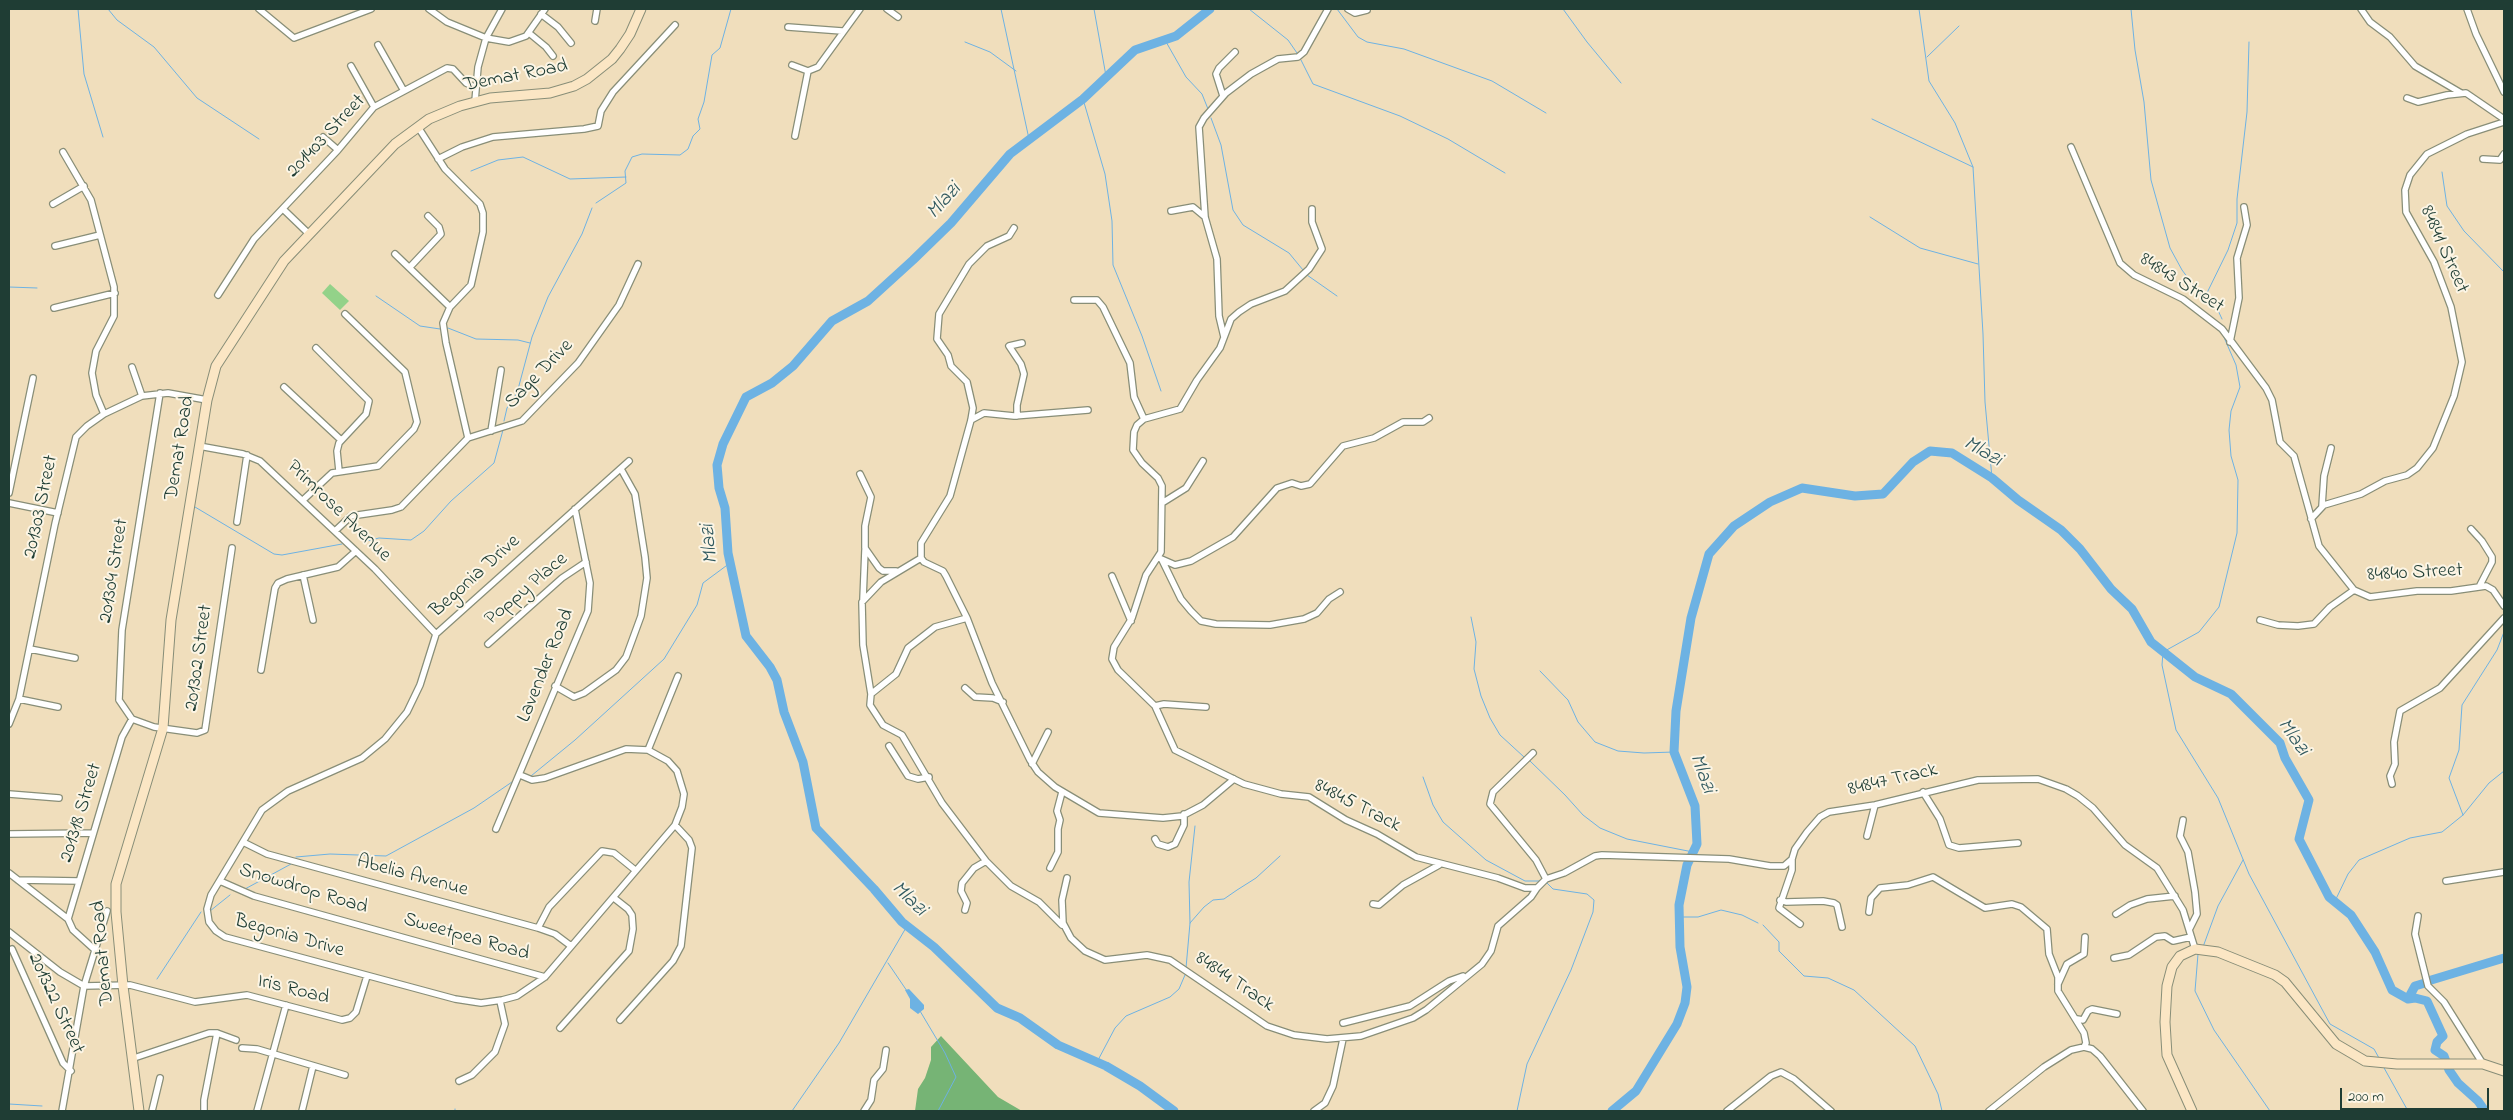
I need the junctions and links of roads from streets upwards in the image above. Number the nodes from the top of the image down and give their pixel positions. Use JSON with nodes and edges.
{"nodes":[{"id":1,"x":372,"y":9,"type":"edge"},
{"id":2,"x":429,"y":9,"type":"edge"},
{"id":3,"x":502,"y":9,"type":"edge"},
{"id":4,"x":596,"y":9,"type":"edge"},
{"id":5,"x":641,"y":9,"type":"edge"},
{"id":6,"x":860,"y":9,"type":"edge"},
{"id":7,"x":887,"y":9,"type":"edge"},
{"id":8,"x":1328,"y":9,"type":"edge"},
{"id":9,"x":1348,"y":9,"type":"edge"},
{"id":10,"x":2361,"y":9,"type":"edge"},
{"id":11,"x":2467,"y":9,"type":"edge"},
{"id":12,"x":264,"y":10,"type":"edge"},
{"id":13,"x":1367,"y":10,"type":"edge"},
{"id":14,"x":543,"y":11,"type":"edge"},
{"id":15,"x":898,"y":17,"type":"dead end"},
{"id":16,"x":595,"y":21,"type":"dead end"},
{"id":17,"x":674,"y":24,"type":"dead end"},
{"id":18,"x":788,"y":27,"type":"dead end"},
{"id":19,"x":842,"y":31,"type":"junction"},
{"id":20,"x":529,"y":33,"type":"junction"},
{"id":21,"x":486,"y":38,"type":"junction"},
{"id":22,"x":572,"y":43,"type":"dead end"},
{"id":23,"x":378,"y":45,"type":"dead end"},
{"id":24,"x":1235,"y":52,"type":"dead end"},
{"id":25,"x":553,"y":56,"type":"dead end"},
{"id":26,"x":792,"y":65,"type":"dead end"},
{"id":27,"x":351,"y":66,"type":"dead end"},
{"id":28,"x":808,"y":70,"type":"junction"},
{"id":29,"x":476,"y":88,"type":"junction"},
{"id":30,"x":404,"y":91,"type":"junction"},
{"id":31,"x":2504,"y":92,"type":"edge"},
{"id":32,"x":2461,"y":93,"type":"junction"},
{"id":33,"x":1223,"y":96,"type":"junction"},
{"id":34,"x":2407,"y":98,"type":"dead end"},
{"id":35,"x":475,"y":101,"type":"junction"},
{"id":36,"x":374,"y":107,"type":"junction"},
{"id":37,"x":2504,"y":121,"type":"edge"},
{"id":38,"x":418,"y":127,"type":"junction"},
{"id":39,"x":795,"y":136,"type":"dead end"},
{"id":40,"x":323,"y":137,"type":"dead end"},
{"id":41,"x":2071,"y":148,"type":"dead end"},
{"id":42,"x":338,"y":150,"type":"junction"},
{"id":43,"x":63,"y":152,"type":"dead end"},
{"id":44,"x":2504,"y":154,"type":"edge"},
{"id":45,"x":438,"y":159,"type":"junction"},
{"id":46,"x":2483,"y":159,"type":"dead end"},
{"id":47,"x":84,"y":186,"type":"junction"},
{"id":48,"x":54,"y":204,"type":"dead end"},
{"id":49,"x":2244,"y":207,"type":"dead end"},
{"id":50,"x":283,"y":209,"type":"junction"},
{"id":51,"x":1312,"y":209,"type":"dead end"},
{"id":52,"x":1171,"y":211,"type":"dead end"},
{"id":53,"x":428,"y":216,"type":"dead end"},
{"id":54,"x":1205,"y":217,"type":"junction"},
{"id":55,"x":1014,"y":228,"type":"dead end"},
{"id":56,"x":309,"y":234,"type":"junction"},
{"id":57,"x":100,"y":235,"type":"junction"},
{"id":58,"x":54,"y":246,"type":"dead end"},
{"id":59,"x":395,"y":254,"type":"dead end"},
{"id":60,"x":638,"y":264,"type":"dead end"},
{"id":61,"x":410,"y":267,"type":"junction"},
{"id":62,"x":115,"y":293,"type":"junction"},
{"id":63,"x":218,"y":295,"type":"dead end"},
{"id":64,"x":1074,"y":300,"type":"dead end"},
{"id":65,"x":450,"y":307,"type":"junction"},
{"id":66,"x":54,"y":308,"type":"dead end"},
{"id":67,"x":345,"y":314,"type":"dead end"},
{"id":68,"x":1224,"y":337,"type":"junction"},
{"id":69,"x":2230,"y":342,"type":"junction"},
{"id":70,"x":1022,"y":343,"type":"dead end"},
{"id":71,"x":316,"y":348,"type":"dead end"},
{"id":72,"x":132,"y":367,"type":"dead end"},
{"id":73,"x":501,"y":370,"type":"dead end"},
{"id":74,"x":33,"y":378,"type":"dead end"},
{"id":75,"x":284,"y":387,"type":"dead end"},
{"id":76,"x":160,"y":392,"type":"junction"},
{"id":77,"x":142,"y":396,"type":"junction"},
{"id":78,"x":207,"y":400,"type":"junction"},
{"id":79,"x":1088,"y":410,"type":"dead end"},
{"id":80,"x":104,"y":414,"type":"junction"},
{"id":81,"x":1017,"y":416,"type":"junction"},
{"id":82,"x":1429,"y":418,"type":"dead end"},
{"id":83,"x":1144,"y":419,"type":"junction"},
{"id":84,"x":971,"y":420,"type":"junction"},
{"id":85,"x":491,"y":431,"type":"junction"},
{"id":86,"x":468,"y":438,"type":"junction"},
{"id":87,"x":341,"y":440,"type":"junction"},
{"id":88,"x":199,"y":446,"type":"junction"},
{"id":89,"x":2331,"y":448,"type":"dead end"},
{"id":90,"x":248,"y":455,"type":"junction"},
{"id":91,"x":629,"y":461,"type":"dead end"},
{"id":92,"x":1203,"y":461,"type":"dead end"},
{"id":93,"x":621,"y":469,"type":"junction"},
{"id":94,"x":339,"y":471,"type":"junction"},
{"id":95,"x":860,"y":474,"type":"dead end"},
{"id":96,"x":9,"y":493,"type":"edge"},
{"id":97,"x":303,"y":500,"type":"junction"},
{"id":98,"x":9,"y":503,"type":"edge"},
{"id":99,"x":1162,"y":503,"type":"junction"},
{"id":100,"x":2322,"y":506,"type":"junction"},
{"id":101,"x":575,"y":509,"type":"junction"},
{"id":102,"x":58,"y":513,"type":"junction"},
{"id":103,"x":2311,"y":519,"type":"junction"},
{"id":104,"x":237,"y":522,"type":"dead end"},
{"id":105,"x":2471,"y":529,"type":"dead end"},
{"id":106,"x":335,"y":531,"type":"junction"},
{"id":107,"x":232,"y":548,"type":"dead end"},
{"id":108,"x":865,"y":548,"type":"junction"},
{"id":109,"x":356,"y":551,"type":"junction"},
{"id":110,"x":921,"y":558,"type":"junction"},
{"id":111,"x":1161,"y":559,"type":"junction"},
{"id":112,"x":586,"y":562,"type":"junction"},
{"id":113,"x":896,"y":571,"type":"junction"},
{"id":114,"x":2340,"y":573,"type":"joint"},
{"id":115,"x":303,"y":575,"type":"junction"},
{"id":116,"x":1112,"y":576,"type":"dead end"},
{"id":117,"x":2480,"y":585,"type":"junction"},
{"id":118,"x":2354,"y":590,"type":"junction"},
{"id":119,"x":1340,"y":592,"type":"dead end"},
{"id":120,"x":863,"y":599,"type":"junction"},
{"id":121,"x":2504,"y":606,"type":"edge"},
{"id":122,"x":967,"y":618,"type":"junction"},
{"id":123,"x":2504,"y":618,"type":"edge"},
{"id":124,"x":313,"y":620,"type":"dead end"},
{"id":125,"x":2260,"y":620,"type":"dead end"},
{"id":126,"x":1131,"y":621,"type":"junction"},
{"id":127,"x":436,"y":634,"type":"junction"},
{"id":128,"x":488,"y":644,"type":"dead end"},
{"id":129,"x":30,"y":649,"type":"junction"},
{"id":130,"x":75,"y":658,"type":"dead end"},
{"id":131,"x":261,"y":670,"type":"dead end"},
{"id":132,"x":678,"y":676,"type":"dead end"},
{"id":133,"x":556,"y":686,"type":"junction"},
{"id":134,"x":965,"y":688,"type":"dead end"},
{"id":135,"x":871,"y":694,"type":"junction"},
{"id":136,"x":19,"y":699,"type":"junction"},
{"id":137,"x":1003,"y":702,"type":"junction"},
{"id":138,"x":1155,"y":706,"type":"junction"},
{"id":139,"x":58,"y":707,"type":"dead end"},
{"id":140,"x":1206,"y":707,"type":"dead end"},
{"id":141,"x":132,"y":719,"type":"junction"},
{"id":142,"x":9,"y":724,"type":"edge"},
{"id":143,"x":163,"y":728,"type":"junction"},
{"id":144,"x":1048,"y":732,"type":"dead end"},
{"id":145,"x":889,"y":746,"type":"dead end"},
{"id":146,"x":648,"y":750,"type":"junction"},
{"id":147,"x":1533,"y":753,"type":"dead end"},
{"id":148,"x":1032,"y":764,"type":"junction"},
{"id":149,"x":520,"y":775,"type":"junction"},
{"id":150,"x":928,"y":777,"type":"junction"},
{"id":151,"x":1234,"y":779,"type":"junction"},
{"id":152,"x":2392,"y":784,"type":"dead end"},
{"id":153,"x":1062,"y":792,"type":"junction"},
{"id":154,"x":1923,"y":792,"type":"junction"},
{"id":155,"x":9,"y":794,"type":"edge"},
{"id":156,"x":59,"y":798,"type":"dead end"},
{"id":157,"x":1875,"y":805,"type":"junction"},
{"id":158,"x":1184,"y":814,"type":"junction"},
{"id":159,"x":2183,"y":820,"type":"dead end"},
{"id":160,"x":675,"y":825,"type":"junction"},
{"id":161,"x":496,"y":829,"type":"dead end"},
{"id":162,"x":93,"y":833,"type":"junction"},
{"id":163,"x":9,"y":834,"type":"edge"},
{"id":164,"x":1867,"y":836,"type":"dead end"},
{"id":165,"x":1155,"y":839,"type":"dead end"},
{"id":166,"x":243,"y":842,"type":"junction"},
{"id":167,"x":2018,"y":843,"type":"dead end"},
{"id":168,"x":1792,"y":859,"type":"junction"},
{"id":169,"x":986,"y":861,"type":"junction"},
{"id":170,"x":1439,"y":865,"type":"junction"},
{"id":171,"x":1050,"y":868,"type":"dead end"},
{"id":172,"x":635,"y":870,"type":"junction"},
{"id":173,"x":2504,"y":872,"type":"edge"},
{"id":174,"x":9,"y":873,"type":"edge"},
{"id":175,"x":1067,"y":878,"type":"dead end"},
{"id":176,"x":1546,"y":879,"type":"junction"},
{"id":177,"x":18,"y":880,"type":"junction"},
{"id":178,"x":220,"y":880,"type":"junction"},
{"id":179,"x":79,"y":881,"type":"junction"},
{"id":180,"x":2446,"y":881,"type":"dead end"},
{"id":181,"x":1537,"y":888,"type":"junction"},
{"id":182,"x":2175,"y":896,"type":"junction"},
{"id":183,"x":614,"y":898,"type":"junction"},
{"id":184,"x":1780,"y":900,"type":"junction"},
{"id":185,"x":1372,"y":904,"type":"dead end"},
{"id":186,"x":965,"y":910,"type":"dead end"},
{"id":187,"x":107,"y":911,"type":"dead end"},
{"id":188,"x":1869,"y":912,"type":"dead end"},
{"id":189,"x":2116,"y":914,"type":"dead end"},
{"id":190,"x":2418,"y":916,"type":"dead end"},
{"id":191,"x":68,"y":919,"type":"junction"},
{"id":192,"x":1800,"y":924,"type":"dead end"},
{"id":193,"x":1842,"y":927,"type":"dead end"},
{"id":194,"x":538,"y":928,"type":"junction"},
{"id":195,"x":2190,"y":928,"type":"junction"},
{"id":196,"x":378,"y":930,"type":"joint"},
{"id":197,"x":1066,"y":931,"type":"junction"},
{"id":198,"x":9,"y":932,"type":"edge"},
{"id":199,"x":2085,"y":937,"type":"dead end"},
{"id":200,"x":2190,"y":937,"type":"junction"},
{"id":201,"x":571,"y":946,"type":"junction"},
{"id":202,"x":12,"y":949,"type":"dead end"},
{"id":203,"x":2195,"y":949,"type":"junction"},
{"id":204,"x":95,"y":950,"type":"junction"},
{"id":205,"x":2114,"y":958,"type":"dead end"},
{"id":206,"x":1470,"y":973,"type":"junction"},
{"id":207,"x":367,"y":976,"type":"junction"},
{"id":208,"x":545,"y":977,"type":"junction"},
{"id":209,"x":2058,"y":984,"type":"junction"},
{"id":210,"x":84,"y":986,"type":"junction"},
{"id":211,"x":123,"y":986,"type":"junction"},
{"id":212,"x":500,"y":1001,"type":"junction"},
{"id":213,"x":286,"y":1005,"type":"junction"},
{"id":214,"x":2117,"y":1014,"type":"dead end"},
{"id":215,"x":2077,"y":1019,"type":"junction"},
{"id":216,"x":620,"y":1020,"type":"dead end"},
{"id":217,"x":1343,"y":1023,"type":"dead end"},
{"id":218,"x":560,"y":1028,"type":"dead end"},
{"id":219,"x":218,"y":1033,"type":"junction"},
{"id":220,"x":1344,"y":1039,"type":"junction"},
{"id":221,"x":236,"y":1040,"type":"dead end"},
{"id":222,"x":2084,"y":1047,"type":"junction"},
{"id":223,"x":242,"y":1048,"type":"dead end"},
{"id":224,"x":886,"y":1050,"type":"dead end"},
{"id":225,"x":273,"y":1055,"type":"junction"},
{"id":226,"x":134,"y":1058,"type":"junction"},
{"id":227,"x":2479,"y":1064,"type":"junction"},
{"id":228,"x":313,"y":1066,"type":"junction"},
{"id":229,"x":71,"y":1071,"type":"junction"},
{"id":230,"x":2504,"y":1071,"type":"edge"},
{"id":231,"x":345,"y":1074,"type":"dead end"},
{"id":232,"x":160,"y":1078,"type":"dead end"},
{"id":233,"x":460,"y":1081,"type":"dead end"},
{"id":234,"x":62,"y":1111,"type":"edge"},
{"id":235,"x":139,"y":1111,"type":"edge"},
{"id":236,"x":152,"y":1111,"type":"edge"},
{"id":237,"x":204,"y":1111,"type":"edge"},
{"id":238,"x":257,"y":1111,"type":"edge"},
{"id":239,"x":302,"y":1111,"type":"edge"},
{"id":240,"x":864,"y":1111,"type":"edge"},
{"id":241,"x":1314,"y":1111,"type":"edge"},
{"id":242,"x":1727,"y":1111,"type":"edge"},
{"id":243,"x":1831,"y":1111,"type":"edge"},
{"id":244,"x":1989,"y":1111,"type":"edge"},
{"id":245,"x":2143,"y":1111,"type":"edge"},
{"id":246,"x":2192,"y":1111,"type":"edge"}],
"edges":[{"from":1,"to":12,"type":"street"},
{"from":2,"to":21,"type":"street"},
{"from":3,"to":21,"type":"street"},
{"from":4,"to":16,"type":"street"},
{"from":5,"to":35,"type":"street","name":"Demat Road"},
{"from":6,"to":19,"type":"street"},
{"from":7,"to":15,"type":"street"},
{"from":8,"to":33,"type":"street"},
{"from":9,"to":13,"type":"street"},
{"from":10,"to":32,"type":"street"},
{"from":11,"to":31,"type":"street"},
{"from":14,"to":20,"type":"street"},
{"from":14,"to":22,"type":"street"},
{"from":17,"to":45,"type":"street"},
{"from":18,"to":19,"type":"street"},
{"from":19,"to":28,"type":"street"},
{"from":20,"to":21,"type":"street"},
{"from":20,"to":25,"type":"street"},
{"from":21,"to":29,"type":"street"},
{"from":23,"to":30,"type":"street"},
{"from":24,"to":33,"type":"street"},
{"from":26,"to":28,"type":"street"},
{"from":27,"to":36,"type":"street"},
{"from":28,"to":39,"type":"street"},
{"from":29,"to":30,"type":"street","name":"201403 Street"},
{"from":29,"to":35,"type":"street"},
{"from":30,"to":36,"type":"street","name":"201403 Street"},
{"from":32,"to":34,"type":"street"},
{"from":32,"to":37,"type":"street"},
{"from":33,"to":54,"type":"street"},
{"from":35,"to":38,"type":"street","name":"Demat Road"},
{"from":36,"to":42,"type":"street","name":"201403 Street"},
{"from":37,"to":100,"type":"street","name":"84841 Street"},
{"from":38,"to":45,"type":"street"},
{"from":38,"to":56,"type":"street","name":"Demat Road"},
{"from":40,"to":42,"type":"street"},
{"from":41,"to":69,"type":"street","name":"84843 Street"},
{"from":42,"to":50,"type":"street","name":"201403 Street"},
{"from":43,"to":47,"type":"street"},
{"from":44,"to":46,"type":"street"},
{"from":45,"to":65,"type":"street"},
{"from":47,"to":48,"type":"street"},
{"from":47,"to":57,"type":"street"},
{"from":49,"to":69,"type":"street"},
{"from":50,"to":56,"type":"street"},
{"from":50,"to":63,"type":"street","name":"201403 Street"},
{"from":51,"to":68,"type":"street"},
{"from":52,"to":54,"type":"street"},
{"from":53,"to":61,"type":"street"},
{"from":54,"to":68,"type":"street"},
{"from":55,"to":84,"type":"street"},
{"from":56,"to":78,"type":"street","name":"Demat Road"},
{"from":57,"to":58,"type":"street"},
{"from":57,"to":62,"type":"street"},
{"from":59,"to":61,"type":"street"},
{"from":60,"to":85,"type":"street","name":"Sage Drive"},
{"from":61,"to":65,"type":"street"},
{"from":62,"to":66,"type":"street"},
{"from":62,"to":80,"type":"street"},
{"from":64,"to":83,"type":"street"},
{"from":65,"to":86,"type":"street"},
{"from":67,"to":94,"type":"street"},
{"from":68,"to":83,"type":"street"},
{"from":69,"to":103,"type":"street","name":"84843 Street"},
{"from":70,"to":81,"type":"street"},
{"from":71,"to":87,"type":"street"},
{"from":72,"to":77,"type":"street"},
{"from":73,"to":85,"type":"street"},
{"from":74,"to":96,"type":"street"},
{"from":75,"to":87,"type":"street"},
{"from":76,"to":77,"type":"street","name":"201303 Street"},
{"from":76,"to":78,"type":"street","name":"201303 Street"},
{"from":76,"to":141,"type":"street","name":"201304 Street"},
{"from":77,"to":80,"type":"street","name":"201303 Street"},
{"from":78,"to":88,"type":"street","name":"Demat Road"},
{"from":79,"to":81,"type":"street"},
{"from":80,"to":102,"type":"street","name":"201303 Street"},
{"from":81,"to":84,"type":"street"},
{"from":82,"to":111,"type":"street"},
{"from":83,"to":99,"type":"street","name":"84845 Track"},
{"from":84,"to":110,"type":"street"},
{"from":85,"to":86,"type":"street","name":"Sage Drive"},
{"from":86,"to":106,"type":"street","name":"Sage Drive"},
{"from":87,"to":94,"type":"street"},
{"from":88,"to":90,"type":"street","name":"Primrose Avenue"},
{"from":88,"to":143,"type":"street","name":"Demat Road"},
{"from":89,"to":100,"type":"street"},
{"from":90,"to":97,"type":"street","name":"Primrose Avenue"},
{"from":90,"to":104,"type":"street"},
{"from":91,"to":93,"type":"street","name":"Begonia Drive"},
{"from":92,"to":99,"type":"street"},
{"from":93,"to":101,"type":"street","name":"Begonia Drive"},
{"from":93,"to":133,"type":"street"},
{"from":94,"to":97,"type":"street"},
{"from":95,"to":108,"type":"street","name":"84844 Track"},
{"from":97,"to":106,"type":"street","name":"Primrose Avenue"},
{"from":98,"to":102,"type":"street"},
{"from":99,"to":111,"type":"street","name":"84845 Track"},
{"from":100,"to":103,"type":"street"},
{"from":101,"to":112,"type":"street","name":"Lavender Road"},
{"from":101,"to":127,"type":"street","name":"Begonia Drive"},
{"from":102,"to":129,"type":"street","name":"201303 Street"},
{"from":103,"to":114,"type":"street","name":"84843 Street"},
{"from":105,"to":117,"type":"street"},
{"from":106,"to":109,"type":"street","name":"Primrose Avenue"},
{"from":107,"to":143,"type":"street","name":"201302 Street"},
{"from":108,"to":113,"type":"street"},
{"from":108,"to":120,"type":"street","name":"84844 Track"},
{"from":109,"to":115,"type":"street"},
{"from":109,"to":127,"type":"street","name":"Primrose Avenue"},
{"from":110,"to":113,"type":"street"},
{"from":110,"to":122,"type":"street"},
{"from":111,"to":119,"type":"street"},
{"from":111,"to":126,"type":"street","name":"84845 Track"},
{"from":112,"to":128,"type":"street","name":"Poppy Place"},
{"from":112,"to":133,"type":"street","name":"Lavender Road"},
{"from":113,"to":120,"type":"street"},
{"from":114,"to":118,"type":"street","name":"84840 Street"},
{"from":115,"to":124,"type":"street"},
{"from":115,"to":131,"type":"street"},
{"from":116,"to":126,"type":"street"},
{"from":117,"to":118,"type":"street","name":"84840 Street"},
{"from":117,"to":121,"type":"street","name":"84840 Street"},
{"from":118,"to":125,"type":"street"},
{"from":120,"to":135,"type":"street","name":"84844 Track"},
{"from":122,"to":135,"type":"street"},
{"from":122,"to":137,"type":"street"},
{"from":123,"to":152,"type":"street"},
{"from":126,"to":138,"type":"street","name":"84845 Track"},
{"from":127,"to":166,"type":"street","name":"Begonia Drive"},
{"from":129,"to":130,"type":"street"},
{"from":129,"to":136,"type":"street","name":"201303 Street"},
{"from":132,"to":146,"type":"street"},
{"from":133,"to":149,"type":"street","name":"Lavender Road"},
{"from":134,"to":137,"type":"street"},
{"from":135,"to":150,"type":"street","name":"84844 Track"},
{"from":136,"to":139,"type":"street"},
{"from":136,"to":142,"type":"street","name":"201303 Street"},
{"from":137,"to":148,"type":"street"},
{"from":138,"to":140,"type":"street"},
{"from":138,"to":151,"type":"street","name":"84845 Track"},
{"from":141,"to":143,"type":"street"},
{"from":141,"to":162,"type":"street","name":"201318 Street"},
{"from":143,"to":211,"type":"street","name":"Demat Road"},
{"from":144,"to":148,"type":"street"},
{"from":145,"to":150,"type":"street"},
{"from":146,"to":149,"type":"street"},
{"from":146,"to":160,"type":"street","name":"Begonia Drive"},
{"from":147,"to":176,"type":"street"},
{"from":148,"to":153,"type":"street"},
{"from":149,"to":161,"type":"street","name":"Lavender Road"},
{"from":150,"to":169,"type":"street","name":"84844 Track"},
{"from":151,"to":158,"type":"street"},
{"from":151,"to":170,"type":"street","name":"84845 Track"},
{"from":153,"to":158,"type":"street"},
{"from":153,"to":171,"type":"street"},
{"from":154,"to":157,"type":"street","name":"84847 Track"},
{"from":154,"to":167,"type":"street"},
{"from":154,"to":182,"type":"street","name":"84847 Track"},
{"from":155,"to":156,"type":"street"},
{"from":157,"to":164,"type":"street"},
{"from":157,"to":168,"type":"street","name":"84847 Track"},
{"from":158,"to":165,"type":"street"},
{"from":159,"to":195,"type":"street"},
{"from":160,"to":172,"type":"street","name":"Begonia Drive"},
{"from":160,"to":216,"type":"street"},
{"from":162,"to":163,"type":"street"},
{"from":162,"to":179,"type":"street","name":"201318 Street"},
{"from":166,"to":178,"type":"street","name":"Begonia Drive"},
{"from":166,"to":194,"type":"street","name":"Abelia Avenue"},
{"from":168,"to":176,"type":"street"},
{"from":168,"to":184,"type":"street","name":"84847 Track"},
{"from":169,"to":186,"type":"street"},
{"from":169,"to":197,"type":"street","name":"84844 Track"},
{"from":170,"to":181,"type":"street","name":"84845 Track"},
{"from":170,"to":185,"type":"street"},
{"from":172,"to":183,"type":"street","name":"Begonia Drive"},
{"from":172,"to":194,"type":"street"},
{"from":173,"to":180,"type":"street"},
{"from":174,"to":177,"type":"street"},
{"from":175,"to":197,"type":"street"},
{"from":176,"to":181,"type":"street"},
{"from":177,"to":179,"type":"street"},
{"from":177,"to":191,"type":"street"},
{"from":178,"to":196,"type":"street","name":"Snowdrop Road"},
{"from":178,"to":207,"type":"street","name":"Begonia Drive"},
{"from":179,"to":191,"type":"street","name":"201318 Street"},
{"from":181,"to":206,"type":"street","name":"84844 Track"},
{"from":182,"to":189,"type":"street"},
{"from":182,"to":195,"type":"street","name":"84847 Track"},
{"from":183,"to":201,"type":"street","name":"Begonia Drive"},
{"from":183,"to":218,"type":"street"},
{"from":184,"to":192,"type":"street"},
{"from":184,"to":193,"type":"street"},
{"from":187,"to":204,"type":"street"},
{"from":188,"to":209,"type":"street"},
{"from":190,"to":227,"type":"street"},
{"from":191,"to":204,"type":"street"},
{"from":194,"to":201,"type":"street","name":"Abelia Avenue"},
{"from":195,"to":200,"type":"street","name":"84847 Track"},
{"from":196,"to":208,"type":"street","name":"Sweetpea Road"},
{"from":197,"to":220,"type":"street","name":"84844 Track"},
{"from":198,"to":210,"type":"street"},
{"from":199,"to":209,"type":"street"},
{"from":200,"to":203,"type":"street","name":"84847 Track"},
{"from":200,"to":205,"type":"street"},
{"from":201,"to":208,"type":"street","name":"Begonia Drive"},
{"from":202,"to":229,"type":"street","name":"201322 Street"},
{"from":203,"to":227,"type":"street"},
{"from":203,"to":246,"type":"street"},
{"from":204,"to":210,"type":"street"},
{"from":206,"to":217,"type":"street"},
{"from":206,"to":220,"type":"street","name":"84844 Track"},
{"from":207,"to":212,"type":"street","name":"Begonia Drive"},
{"from":207,"to":213,"type":"street","name":"Iris Road"},
{"from":208,"to":212,"type":"street","name":"Begonia Drive"},
{"from":209,"to":215,"type":"street"},
{"from":210,"to":211,"type":"street"},
{"from":210,"to":229,"type":"street"},
{"from":211,"to":213,"type":"street","name":"Iris Road"},
{"from":211,"to":226,"type":"street","name":"Demat Road"},
{"from":212,"to":233,"type":"street"},
{"from":213,"to":225,"type":"street"},
{"from":214,"to":215,"type":"street"},
{"from":215,"to":222,"type":"street"},
{"from":219,"to":221,"type":"street"},
{"from":219,"to":226,"type":"street"},
{"from":219,"to":237,"type":"street"},
{"from":220,"to":241,"type":"street"},
{"from":222,"to":244,"type":"street"},
{"from":222,"to":245,"type":"street"},
{"from":223,"to":225,"type":"street"},
{"from":224,"to":240,"type":"street"},
{"from":225,"to":228,"type":"street"},
{"from":225,"to":238,"type":"street"},
{"from":226,"to":235,"type":"street","name":"Demat Road"},
{"from":227,"to":230,"type":"street"},
{"from":228,"to":231,"type":"street"},
{"from":228,"to":239,"type":"street"},
{"from":229,"to":234,"type":"street"},
{"from":232,"to":236,"type":"street"},
{"from":242,"to":243,"type":"street"}]}
